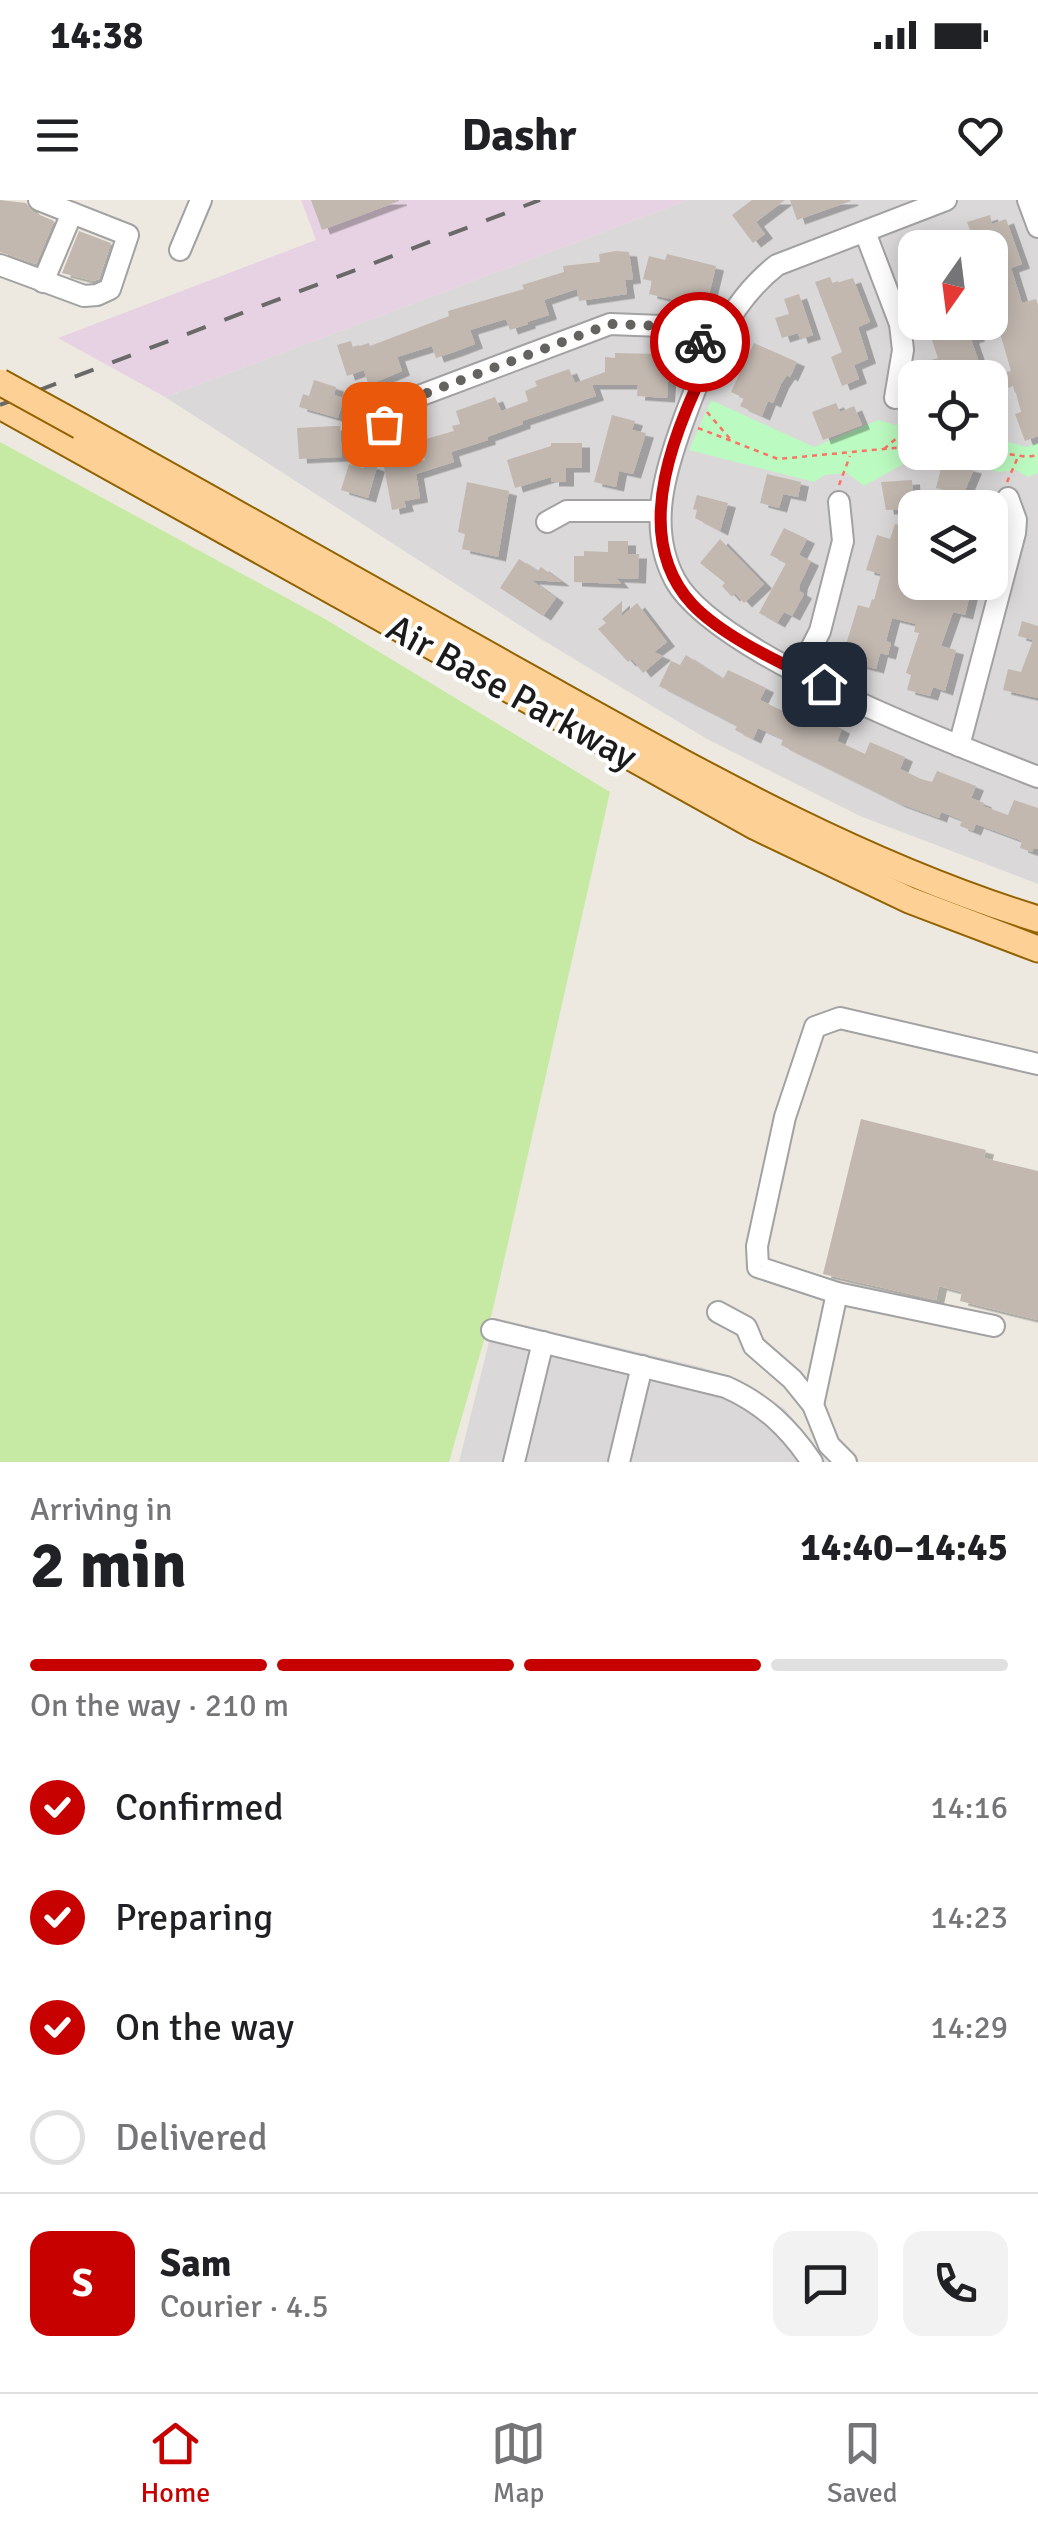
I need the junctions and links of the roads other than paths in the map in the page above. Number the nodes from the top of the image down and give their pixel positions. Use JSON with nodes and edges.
{"nodes":[{"id":1,"x":39,"y":200,"type":"edge"},
{"id":2,"x":201,"y":200,"type":"edge"},
{"id":3,"x":946,"y":200,"type":"edge"},
{"id":4,"x":1028,"y":200,"type":"edge"},
{"id":5,"x":72,"y":213,"type":"junction"},
{"id":6,"x":1038,"y":227,"type":"edge"},
{"id":7,"x":866,"y":232,"type":"junction"},
{"id":8,"x":180,"y":250,"type":"dead end"},
{"id":9,"x":0,"y":265,"type":"edge"},
{"id":10,"x":43,"y":282,"type":"junction"},
{"id":11,"x":714,"y":349,"type":"junction"},
{"id":12,"x":0,"y":382,"type":"edge"},
{"id":13,"x":896,"y":398,"type":"road end"},
{"id":14,"x":0,"y":406,"type":"edge"},
{"id":15,"x":384,"y":424,"type":"dead end"},
{"id":16,"x":68,"y":431,"type":"junction"},
{"id":17,"x":1008,"y":498,"type":"dead end"},
{"id":18,"x":839,"y":502,"type":"road end"},
{"id":19,"x":659,"y":512,"type":"junction"},
{"id":20,"x":547,"y":522,"type":"dead end"},
{"id":21,"x":1008,"y":560,"type":"edge"},
{"id":22,"x":998,"y":600,"type":"edge"},
{"id":23,"x":799,"y":672,"type":"junction"},
{"id":24,"x":959,"y":746,"type":"junction"},
{"id":25,"x":1038,"y":776,"type":"edge"},
{"id":26,"x":1038,"y":919,"type":"edge"},
{"id":27,"x":1038,"y":949,"type":"edge"},
{"id":28,"x":1038,"y":1064,"type":"edge"},
{"id":29,"x":837,"y":1293,"type":"junction"},
{"id":30,"x":718,"y":1312,"type":"dead end"},
{"id":31,"x":994,"y":1326,"type":"dead end"},
{"id":32,"x":492,"y":1330,"type":"dead end"},
{"id":33,"x":542,"y":1342,"type":"junction"},
{"id":34,"x":642,"y":1366,"type":"junction"},
{"id":35,"x":813,"y":1405,"type":"junction"},
{"id":36,"x":514,"y":1462,"type":"edge"},
{"id":37,"x":619,"y":1462,"type":"edge"},
{"id":38,"x":812,"y":1462,"type":"edge"},
{"id":39,"x":846,"y":1462,"type":"edge"}],
"edges":[{"from":1,"to":5,"type":"street"},
{"from":2,"to":8,"type":"street"},
{"from":3,"to":7,"type":"street"},
{"from":4,"to":6,"type":"street"},
{"from":5,"to":10,"type":"street"},
{"from":5,"to":10,"type":"street"},
{"from":7,"to":11,"type":"street"},
{"from":7,"to":13,"type":"street"},
{"from":9,"to":10,"type":"street"},
{"from":11,"to":15,"type":"street"},
{"from":11,"to":19,"type":"street"},
{"from":12,"to":16,"type":"main road","name":"Air Base Parkway","bridge":true},
{"from":14,"to":16,"type":"main road","name":"Air Base Parkway"},
{"from":16,"to":26,"type":"main road","name":"Air Base Parkway"},
{"from":16,"to":27,"type":"main road","name":"Air Base Parkway"},
{"from":17,"to":21,"type":"street"},
{"from":18,"to":23,"type":"street"},
{"from":19,"to":20,"type":"street"},
{"from":19,"to":23,"type":"street"},
{"from":22,"to":24,"type":"street"},
{"from":23,"to":24,"type":"street"},
{"from":24,"to":25,"type":"street"},
{"from":28,"to":29,"type":"street"},
{"from":29,"to":31,"type":"street"},
{"from":29,"to":35,"type":"street"},
{"from":30,"to":35,"type":"street"},
{"from":32,"to":33,"type":"street"},
{"from":33,"to":34,"type":"street"},
{"from":33,"to":36,"type":"street"},
{"from":34,"to":37,"type":"street"},
{"from":34,"to":38,"type":"street"},
{"from":35,"to":39,"type":"street"}]}
